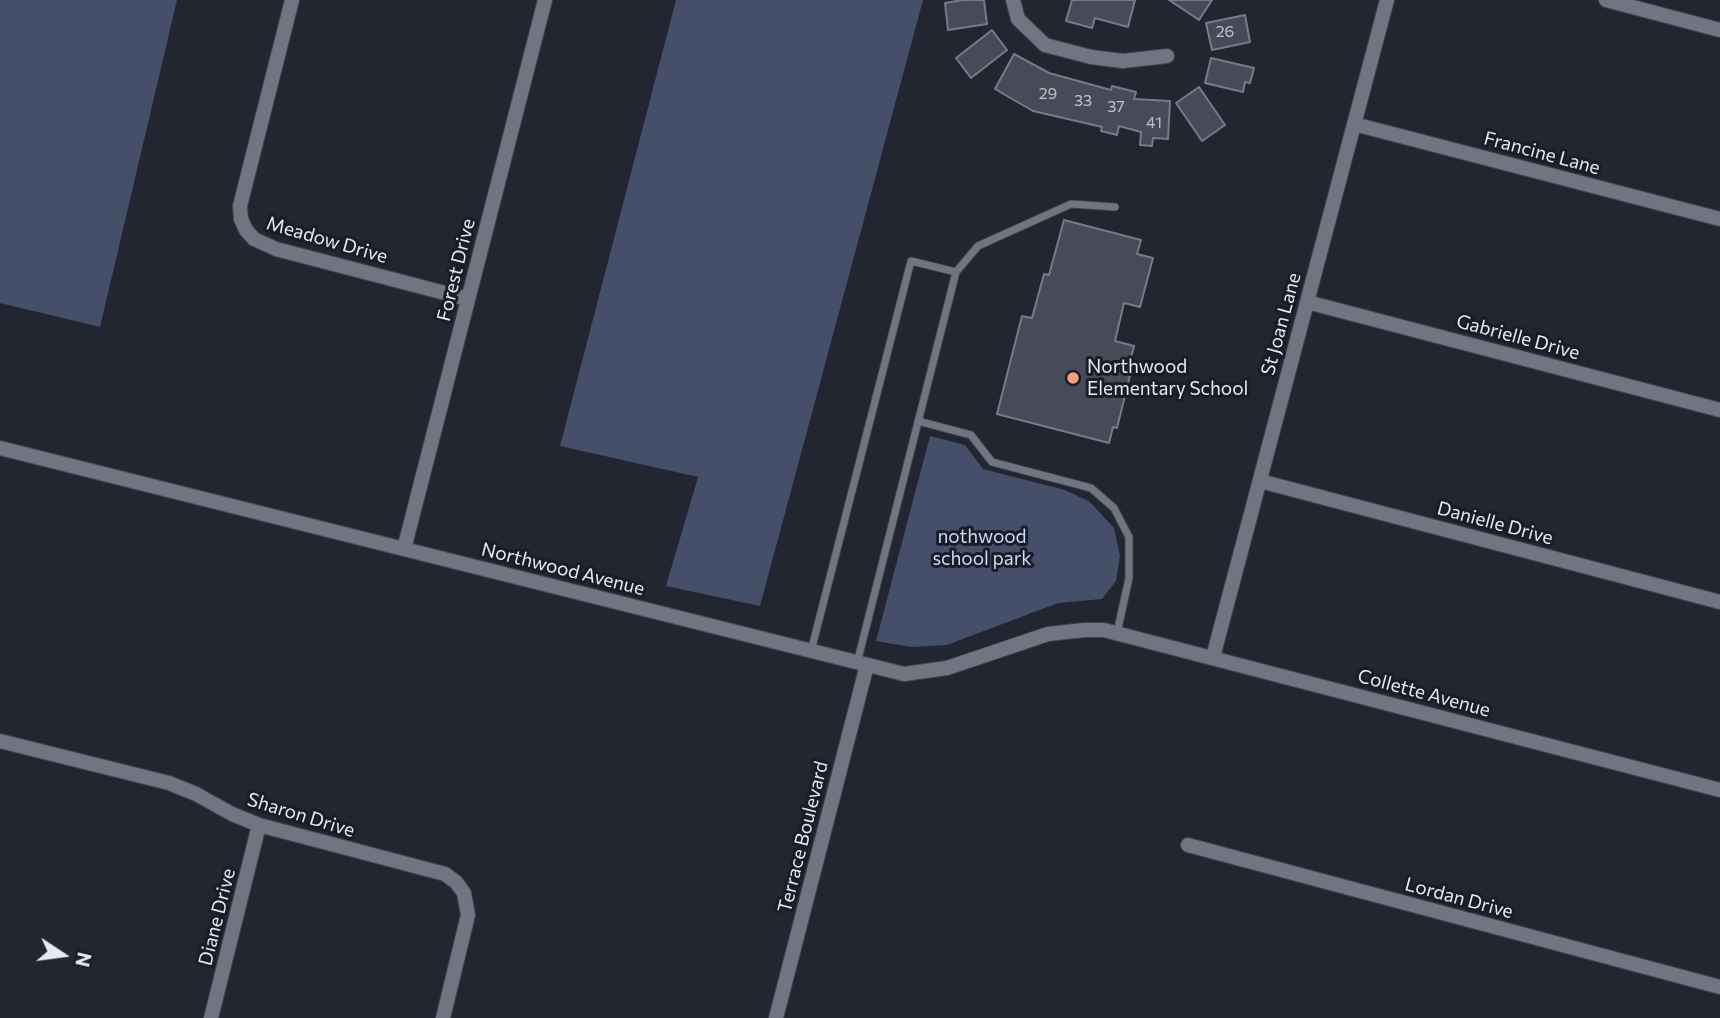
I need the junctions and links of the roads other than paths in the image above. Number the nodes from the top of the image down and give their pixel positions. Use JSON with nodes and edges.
{"nodes":[{"id":1,"x":292,"y":0,"type":"edge"},
{"id":2,"x":545,"y":0,"type":"edge"},
{"id":3,"x":1013,"y":0,"type":"edge"},
{"id":4,"x":1387,"y":0,"type":"edge"},
{"id":5,"x":1606,"y":0,"type":"edge"},
{"id":6,"x":1720,"y":30,"type":"edge"},
{"id":7,"x":1167,"y":56,"type":"dead end"},
{"id":8,"x":1354,"y":124,"type":"junction"},
{"id":9,"x":1115,"y":207,"type":"dead end"},
{"id":10,"x":1720,"y":219,"type":"edge"},
{"id":11,"x":956,"y":272,"type":"junction"},
{"id":12,"x":468,"y":299,"type":"junction"},
{"id":13,"x":1307,"y":302,"type":"junction"},
{"id":14,"x":1720,"y":410,"type":"edge"},
{"id":15,"x":918,"y":421,"type":"junction"},
{"id":16,"x":0,"y":447,"type":"edge"},
{"id":17,"x":1259,"y":481,"type":"junction"},
{"id":18,"x":404,"y":549,"type":"junction"},
{"id":19,"x":1720,"y":602,"type":"edge"},
{"id":20,"x":1117,"y":632,"type":"junction"},
{"id":21,"x":811,"y":651,"type":"junction"},
{"id":22,"x":1213,"y":657,"type":"junction"},
{"id":23,"x":862,"y":664,"type":"junction"},
{"id":24,"x":0,"y":741,"type":"edge"},
{"id":25,"x":1720,"y":790,"type":"edge"},
{"id":26,"x":259,"y":825,"type":"junction"},
{"id":27,"x":1188,"y":845,"type":"dead end"},
{"id":28,"x":1720,"y":987,"type":"edge"},
{"id":29,"x":211,"y":1018,"type":"edge"},
{"id":30,"x":443,"y":1018,"type":"edge"},
{"id":31,"x":776,"y":1018,"type":"edge"}],
"edges":[{"from":1,"to":12,"type":"street","name":"Meadow Drive"},
{"from":2,"to":12,"type":"street","name":"Forest Drive"},
{"from":3,"to":7,"type":"street"},
{"from":4,"to":8,"type":"street","name":"St Joan Lane"},
{"from":5,"to":6,"type":"street"},
{"from":8,"to":10,"type":"street","name":"Francine Lane"},
{"from":8,"to":13,"type":"street","name":"St Joan Lane"},
{"from":9,"to":11,"type":"lane"},
{"from":11,"to":15,"type":"lane"},
{"from":11,"to":21,"type":"lane"},
{"from":12,"to":18,"type":"street","name":"Forest Drive"},
{"from":13,"to":14,"type":"street","name":"Gabrielle Drive"},
{"from":13,"to":17,"type":"street","name":"St Joan Lane"},
{"from":15,"to":20,"type":"lane"},
{"from":15,"to":23,"type":"lane"},
{"from":16,"to":18,"type":"street","name":"Northwood Avenue"},
{"from":17,"to":19,"type":"street","name":"Danielle Drive"},
{"from":17,"to":22,"type":"street","name":"St Joan Lane"},
{"from":18,"to":21,"type":"street","name":"Northwood Avenue"},
{"from":20,"to":22,"type":"street","name":"Collette Avenue"},
{"from":20,"to":23,"type":"street","name":"Northwood Avenue"},
{"from":21,"to":23,"type":"street","name":"Northwood Avenue"},
{"from":22,"to":25,"type":"street","name":"Collette Avenue"},
{"from":23,"to":31,"type":"street","name":"Terrace Boulevard"},
{"from":24,"to":26,"type":"street","name":"Sharon Drive"},
{"from":26,"to":29,"type":"street","name":"Diane Drive"},
{"from":26,"to":30,"type":"street","name":"Sharon Drive"},
{"from":27,"to":28,"type":"street","name":"Lordan Drive"}]}
